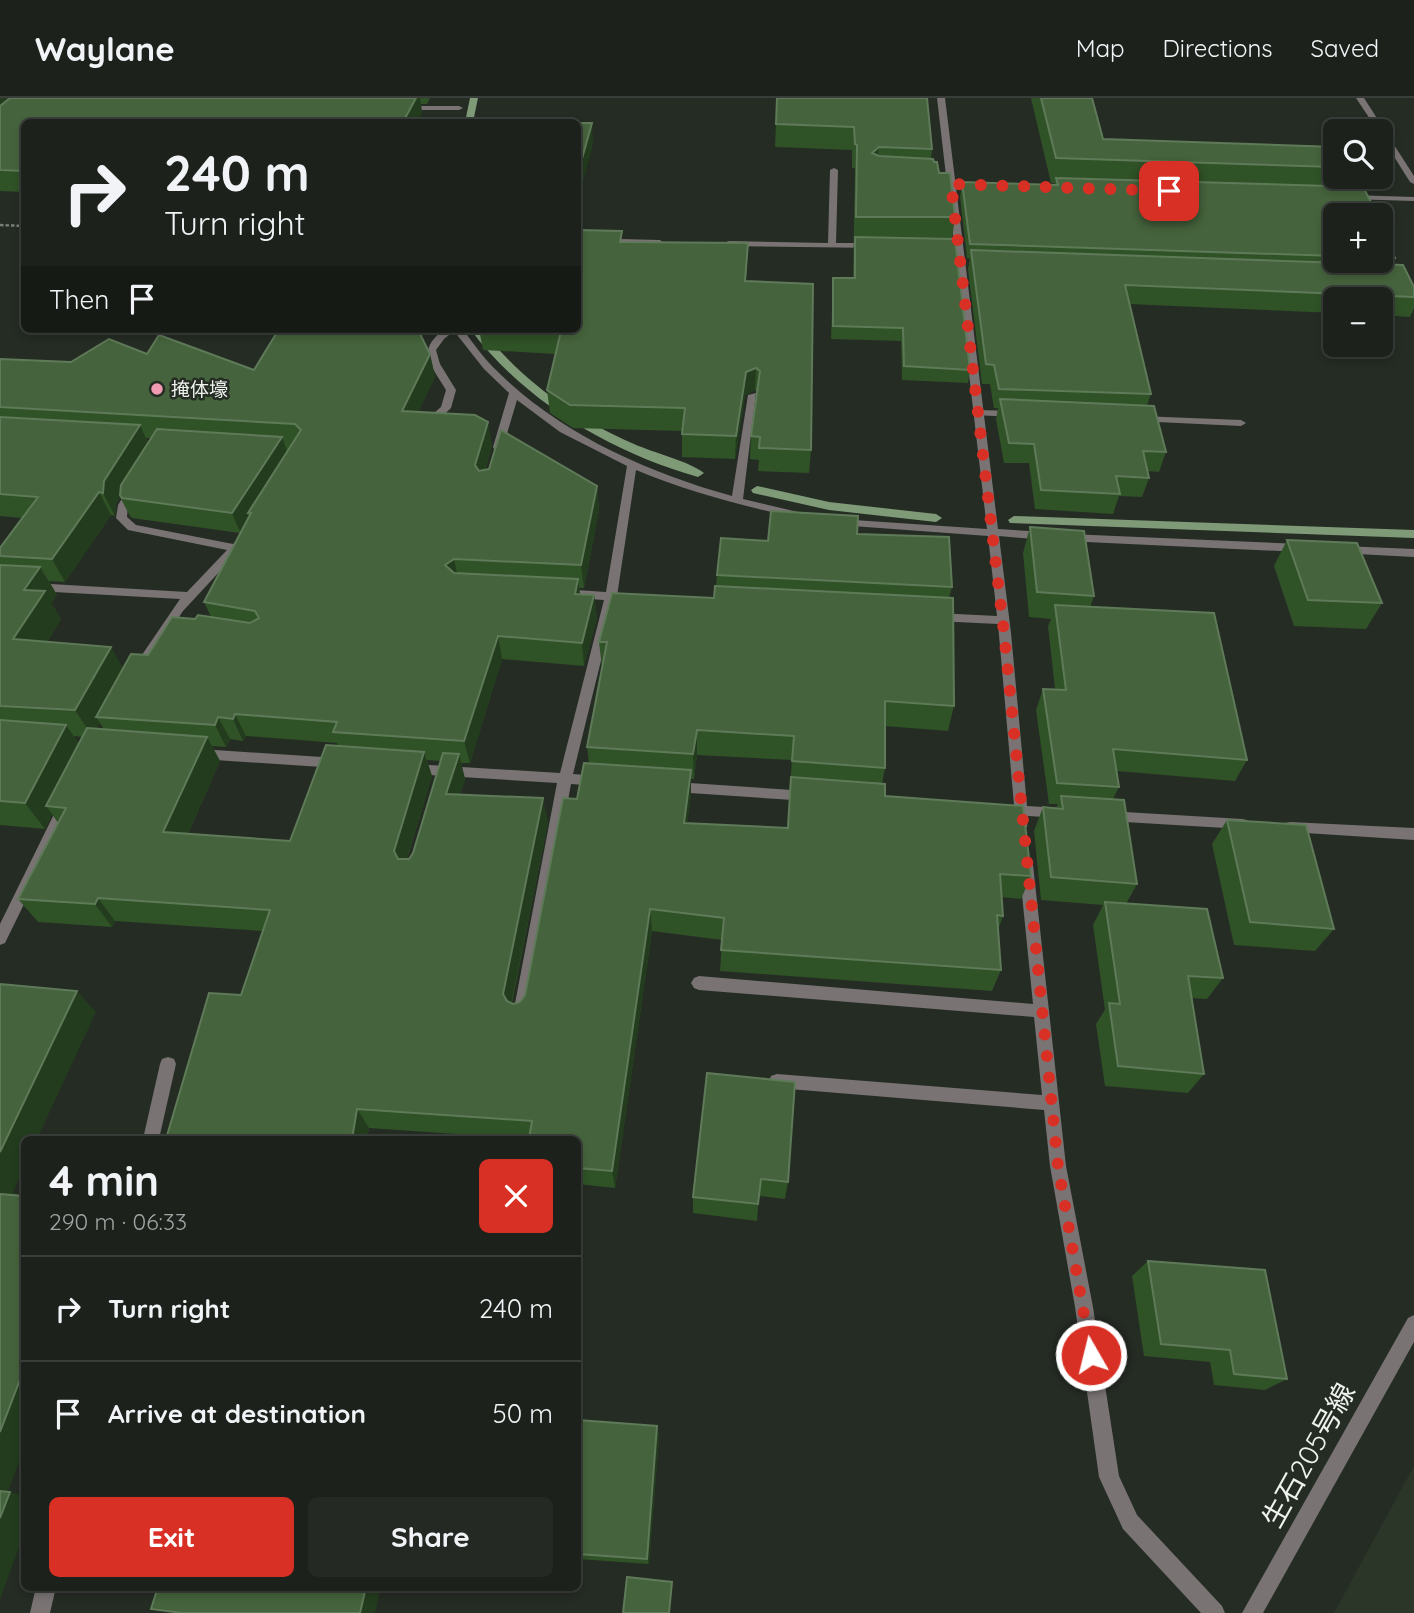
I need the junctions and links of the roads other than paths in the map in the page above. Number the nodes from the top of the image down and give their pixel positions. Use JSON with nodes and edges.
{"nodes":[{"id":1,"x":461,"y":98,"type":"edge"},
{"id":2,"x":941,"y":98,"type":"edge"},
{"id":3,"x":1360,"y":98,"type":"edge"},
{"id":4,"x":395,"y":108,"type":"edge"},
{"id":5,"x":834,"y":170,"type":"dead end"},
{"id":6,"x":1414,"y":181,"type":"edge"},
{"id":7,"x":1346,"y":197,"type":"edge"},
{"id":8,"x":1414,"y":199,"type":"edge"},
{"id":9,"x":581,"y":242,"type":"edge"},
{"id":10,"x":673,"y":243,"type":"edge"},
{"id":11,"x":712,"y":243,"type":"edge"},
{"id":12,"x":832,"y":245,"type":"junction"},
{"id":13,"x":883,"y":246,"type":"edge"},
{"id":14,"x":444,"y":333,"type":"edge"},
{"id":15,"x":461,"y":333,"type":"edge"},
{"id":16,"x":513,"y":393,"type":"junction"},
{"id":17,"x":753,"y":395,"type":"edge"},
{"id":18,"x":978,"y":413,"type":"junction"},
{"id":19,"x":1033,"y":415,"type":"edge"},
{"id":20,"x":1130,"y":419,"type":"edge"},
{"id":21,"x":431,"y":421,"type":"edge"},
{"id":22,"x":1241,"y":423,"type":"dead end"},
{"id":23,"x":497,"y":453,"type":"edge"},
{"id":24,"x":632,"y":464,"type":"junction"},
{"id":25,"x":142,"y":474,"type":"edge"},
{"id":26,"x":737,"y":500,"type":"junction"},
{"id":27,"x":807,"y":517,"type":"edge"},
{"id":28,"x":832,"y":521,"type":"edge"},
{"id":29,"x":991,"y":534,"type":"junction"},
{"id":30,"x":248,"y":536,"type":"edge"},
{"id":31,"x":236,"y":548,"type":"junction"},
{"id":32,"x":1318,"y":549,"type":"edge"},
{"id":33,"x":1332,"y":549,"type":"edge"},
{"id":34,"x":1414,"y":553,"type":"edge"},
{"id":35,"x":0,"y":585,"type":"edge"},
{"id":36,"x":542,"y":593,"type":"edge"},
{"id":37,"x":190,"y":596,"type":"junction"},
{"id":38,"x":611,"y":596,"type":"junction"},
{"id":39,"x":919,"y":616,"type":"edge"},
{"id":40,"x":1003,"y":620,"type":"junction"},
{"id":41,"x":128,"y":688,"type":"edge"},
{"id":42,"x":179,"y":752,"type":"edge"},
{"id":43,"x":345,"y":764,"type":"edge"},
{"id":44,"x":401,"y":768,"type":"edge"},
{"id":45,"x":565,"y":779,"type":"junction"},
{"id":46,"x":607,"y":782,"type":"edge"},
{"id":47,"x":662,"y":786,"type":"edge"},
{"id":48,"x":828,"y":797,"type":"edge"},
{"id":49,"x":68,"y":800,"type":"edge"},
{"id":50,"x":993,"y":808,"type":"edge"},
{"id":51,"x":1021,"y":810,"type":"junction"},
{"id":52,"x":1251,"y":824,"type":"edge"},
{"id":53,"x":1278,"y":826,"type":"edge"},
{"id":54,"x":1414,"y":834,"type":"edge"},
{"id":55,"x":5,"y":919,"type":"edge"},
{"id":56,"x":0,"y":939,"type":"edge"},
{"id":57,"x":699,"y":983,"type":"dead end"},
{"id":58,"x":1041,"y":1011,"type":"junction"},
{"id":59,"x":520,"y":1015,"type":"edge"},
{"id":60,"x":168,"y":1064,"type":"dead end"},
{"id":61,"x":764,"y":1080,"type":"edge"},
{"id":62,"x":1051,"y":1103,"type":"junction"},
{"id":63,"x":152,"y":1136,"type":"edge"},
{"id":64,"x":1414,"y":1324,"type":"edge"},
{"id":65,"x":45,"y":1591,"type":"edge"},
{"id":66,"x":40,"y":1613,"type":"edge"},
{"id":67,"x":1214,"y":1613,"type":"edge"},
{"id":68,"x":1251,"y":1613,"type":"edge"}],
"edges":[{"from":1,"to":4,"type":"street"},
{"from":2,"to":18,"type":"street"},
{"from":3,"to":6,"type":"street"},
{"from":5,"to":12,"type":"street"},
{"from":7,"to":8,"type":"street"},
{"from":9,"to":10,"type":"street"},
{"from":11,"to":12,"type":"street"},
{"from":12,"to":13,"type":"street"},
{"from":14,"to":21,"type":"street"},
{"from":15,"to":16,"type":"street"},
{"from":16,"to":23,"type":"street"},
{"from":16,"to":24,"type":"street"},
{"from":17,"to":26,"type":"street"},
{"from":18,"to":19,"type":"street"},
{"from":18,"to":29,"type":"street"},
{"from":20,"to":22,"type":"street"},
{"from":24,"to":26,"type":"street"},
{"from":24,"to":38,"type":"street"},
{"from":25,"to":31,"type":"street"},
{"from":26,"to":27,"type":"street"},
{"from":28,"to":29,"type":"street"},
{"from":29,"to":32,"type":"street"},
{"from":29,"to":40,"type":"street"},
{"from":30,"to":31,"type":"street"},
{"from":31,"to":37,"type":"street"},
{"from":33,"to":34,"type":"street"},
{"from":35,"to":37,"type":"street"},
{"from":36,"to":38,"type":"street"},
{"from":37,"to":41,"type":"street"},
{"from":38,"to":45,"type":"street"},
{"from":39,"to":40,"type":"street"},
{"from":40,"to":51,"type":"street"},
{"from":42,"to":43,"type":"street"},
{"from":44,"to":45,"type":"street"},
{"from":45,"to":46,"type":"street"},
{"from":45,"to":59,"type":"street"},
{"from":47,"to":48,"type":"street"},
{"from":49,"to":55,"type":"street"},
{"from":50,"to":51,"type":"street"},
{"from":51,"to":52,"type":"street"},
{"from":51,"to":58,"type":"street"},
{"from":53,"to":54,"type":"street"},
{"from":55,"to":56,"type":"street"},
{"from":57,"to":58,"type":"street"},
{"from":58,"to":62,"type":"street"},
{"from":60,"to":63,"type":"street"},
{"from":61,"to":62,"type":"street"},
{"from":62,"to":67,"type":"street"},
{"from":64,"to":68,"type":"street","name":"生石205号線"},
{"from":65,"to":66,"type":"street"}]}
